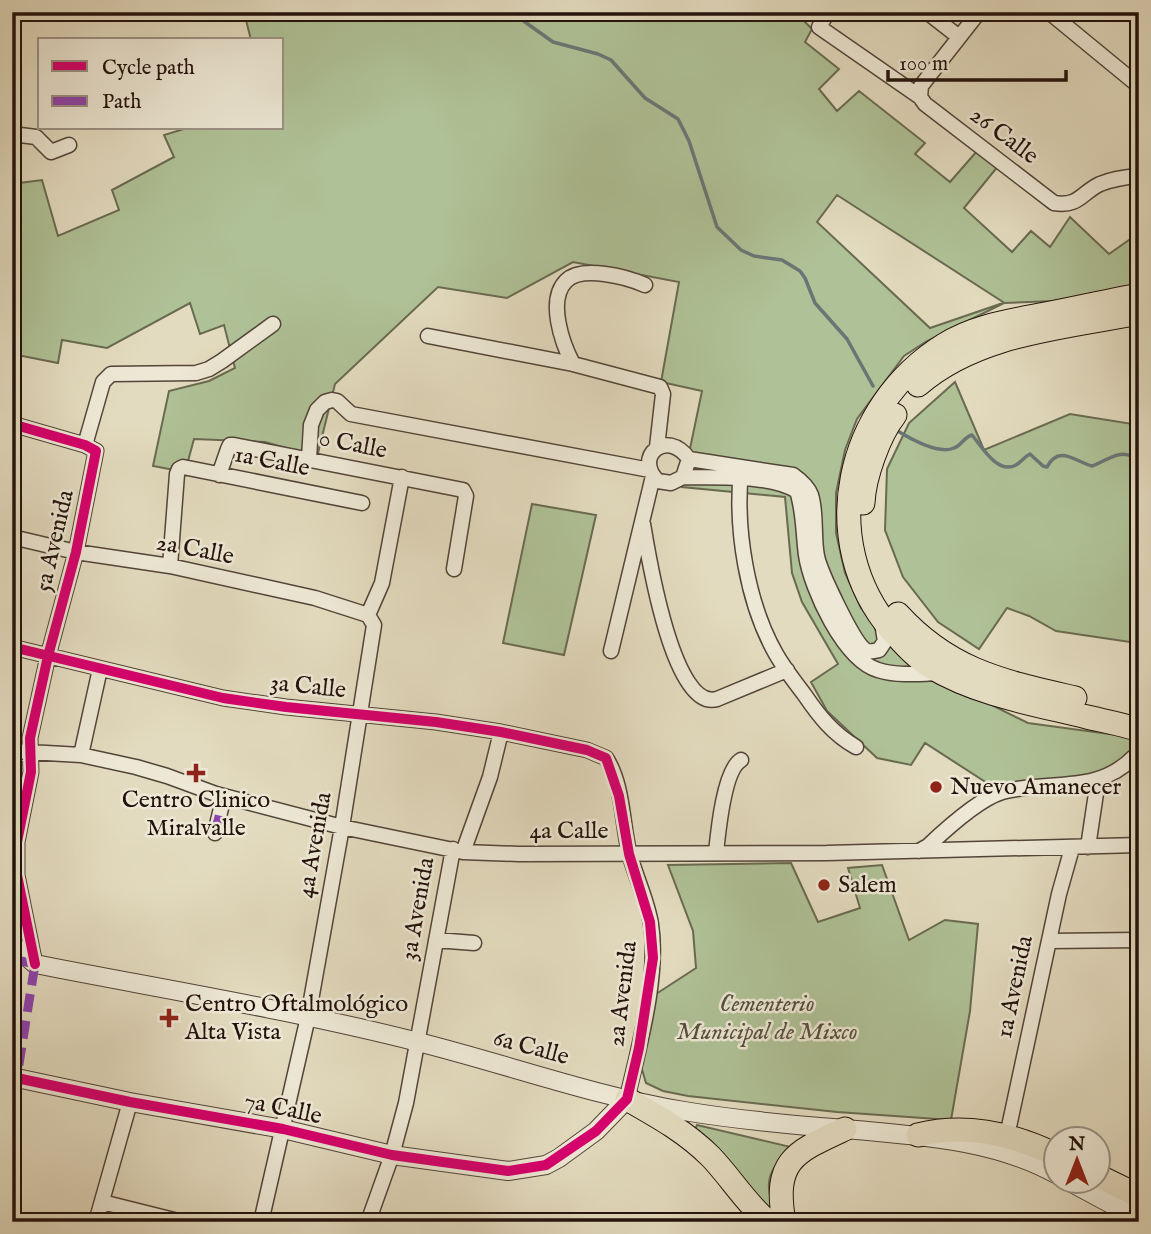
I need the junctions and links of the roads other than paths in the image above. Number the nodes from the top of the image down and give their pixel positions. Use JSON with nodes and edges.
{"nodes":[{"id":1,"x":828,"y":12,"type":"edge"},
{"id":2,"x":927,"y":12,"type":"edge"},
{"id":3,"x":979,"y":12,"type":"edge"},
{"id":4,"x":1049,"y":12,"type":"edge"},
{"id":5,"x":959,"y":37,"type":"junction"},
{"id":6,"x":1139,"y":86,"type":"edge"},
{"id":7,"x":922,"y":101,"type":"junction"},
{"id":8,"x":12,"y":134,"type":"edge"},
{"id":9,"x":69,"y":145,"type":"dead end"},
{"id":10,"x":1139,"y":176,"type":"edge"},
{"id":11,"x":645,"y":285,"type":"dead end"},
{"id":12,"x":1139,"y":295,"type":"edge"},
{"id":13,"x":1139,"y":313,"type":"edge"},
{"id":14,"x":273,"y":324,"type":"dead end"},
{"id":15,"x":428,"y":336,"type":"dead end"},
{"id":16,"x":573,"y":364,"type":"junction"},
{"id":17,"x":12,"y":424,"type":"edge"},
{"id":18,"x":85,"y":445,"type":"junction"},
{"id":19,"x":657,"y":447,"type":"junction"},
{"id":20,"x":309,"y":459,"type":"junction"},
{"id":21,"x":689,"y":459,"type":"junction"},
{"id":22,"x":741,"y":472,"type":"junction"},
{"id":23,"x":651,"y":473,"type":"junction"},
{"id":24,"x":219,"y":475,"type":"junction"},
{"id":25,"x":402,"y":477,"type":"junction"},
{"id":26,"x":683,"y":477,"type":"junction"},
{"id":27,"x":362,"y":503,"type":"dead end"},
{"id":28,"x":643,"y":524,"type":"junction"},
{"id":29,"x":12,"y":537,"type":"edge"},
{"id":30,"x":76,"y":552,"type":"junction"},
{"id":31,"x":170,"y":566,"type":"junction"},
{"id":32,"x":454,"y":569,"type":"dead end"},
{"id":33,"x":368,"y":615,"type":"junction"},
{"id":34,"x":880,"y":615,"type":"junction"},
{"id":35,"x":12,"y":647,"type":"edge"},
{"id":36,"x":611,"y":651,"type":"dead end"},
{"id":37,"x":48,"y":656,"type":"junction"},
{"id":38,"x":100,"y":669,"type":"junction"},
{"id":39,"x":787,"y":670,"type":"junction"},
{"id":40,"x":946,"y":673,"type":"junction"},
{"id":41,"x":359,"y":713,"type":"junction"},
{"id":42,"x":1139,"y":714,"type":"edge"},
{"id":43,"x":1139,"y":730,"type":"edge"},
{"id":44,"x":501,"y":732,"type":"junction"},
{"id":45,"x":856,"y":747,"type":"dead end"},
{"id":46,"x":12,"y":751,"type":"edge"},
{"id":47,"x":30,"y":752,"type":"junction"},
{"id":48,"x":81,"y":755,"type":"junction"},
{"id":49,"x":602,"y":756,"type":"joint"},
{"id":50,"x":1135,"y":756,"type":"dead end"},
{"id":51,"x":741,"y":760,"type":"dead end"},
{"id":52,"x":1098,"y":780,"type":"junction"},
{"id":53,"x":224,"y":796,"type":"junction"},
{"id":54,"x":342,"y":827,"type":"junction"},
{"id":55,"x":215,"y":833,"type":"dead end"},
{"id":56,"x":1139,"y":845,"type":"edge"},
{"id":57,"x":1088,"y":847,"type":"junction"},
{"id":58,"x":1072,"y":848,"type":"junction"},
{"id":59,"x":458,"y":850,"type":"junction"},
{"id":60,"x":918,"y":852,"type":"junction"},
{"id":61,"x":629,"y":853,"type":"junction"},
{"id":62,"x":716,"y":853,"type":"junction"},
{"id":63,"x":436,"y":940,"type":"junction"},
{"id":64,"x":1139,"y":940,"type":"edge"},
{"id":65,"x":1049,"y":941,"type":"junction"},
{"id":66,"x":474,"y":943,"type":"dead end"},
{"id":67,"x":12,"y":944,"type":"edge"},
{"id":68,"x":35,"y":964,"type":"junction"},
{"id":69,"x":308,"y":1017,"type":"junction"},
{"id":70,"x":417,"y":1042,"type":"junction"},
{"id":71,"x":12,"y":1077,"type":"edge"},
{"id":72,"x":130,"y":1102,"type":"junction"},
{"id":73,"x":629,"y":1106,"type":"junction"},
{"id":74,"x":283,"y":1129,"type":"junction"},
{"id":75,"x":845,"y":1129,"type":"junction"},
{"id":76,"x":918,"y":1135,"type":"junction"},
{"id":77,"x":1007,"y":1136,"type":"junction"},
{"id":78,"x":392,"y":1155,"type":"junction"},
{"id":79,"x":1042,"y":1159,"type":"edge"},
{"id":80,"x":1042,"y":1163,"type":"edge"},
{"id":81,"x":1112,"y":1183,"type":"edge"},
{"id":82,"x":1097,"y":1196,"type":"edge"},
{"id":83,"x":1139,"y":1196,"type":"edge"},
{"id":84,"x":102,"y":1202,"type":"junction"},
{"id":85,"x":1139,"y":1219,"type":"edge"},
{"id":86,"x":96,"y":1222,"type":"edge"},
{"id":87,"x":182,"y":1222,"type":"edge"},
{"id":88,"x":261,"y":1222,"type":"edge"},
{"id":89,"x":368,"y":1222,"type":"edge"},
{"id":90,"x":768,"y":1222,"type":"edge"},
{"id":91,"x":784,"y":1222,"type":"edge"}],
"edges":[{"from":1,"to":7,"type":"street","name":"26 Calle"},
{"from":2,"to":5,"type":"street"},
{"from":3,"to":5,"type":"street"},
{"from":4,"to":6,"type":"street"},
{"from":5,"to":7,"type":"street"},
{"from":7,"to":10,"type":"street","name":"26 Calle"},
{"from":8,"to":9,"type":"street"},
{"from":11,"to":16,"type":"street"},
{"from":12,"to":34,"type":"highway"},
{"from":13,"to":42,"type":"highway"},
{"from":14,"to":18,"type":"street"},
{"from":15,"to":16,"type":"street"},
{"from":16,"to":19,"type":"street"},
{"from":17,"to":18,"type":"street"},
{"from":18,"to":30,"type":"street","name":"5a Avenida"},
{"from":19,"to":21,"type":"street"},
{"from":19,"to":23,"type":"street"},
{"from":20,"to":23,"type":"street"},
{"from":20,"to":24,"type":"street","name":"0 Calle"},
{"from":20,"to":25,"type":"street","name":"0 Calle"},
{"from":21,"to":22,"type":"street"},
{"from":21,"to":26,"type":"street"},
{"from":22,"to":26,"type":"street"},
{"from":22,"to":34,"type":"street"},
{"from":22,"to":39,"type":"street"},
{"from":22,"to":40,"type":"street"},
{"from":23,"to":26,"type":"street"},
{"from":23,"to":28,"type":"street"},
{"from":24,"to":27,"type":"street","name":"1a Calle"},
{"from":24,"to":31,"type":"street","name":"1a Calle"},
{"from":25,"to":32,"type":"street","name":"0 Calle"},
{"from":25,"to":33,"type":"street","name":"4a Avenida"},
{"from":28,"to":36,"type":"street"},
{"from":28,"to":39,"type":"street"},
{"from":29,"to":30,"type":"street","name":"2a Calle"},
{"from":30,"to":31,"type":"street","name":"2a Calle"},
{"from":30,"to":37,"type":"street","name":"5a Avenida"},
{"from":31,"to":33,"type":"street","name":"2a Calle"},
{"from":33,"to":41,"type":"street","name":"4a Avenida"},
{"from":34,"to":40,"type":"highway"},
{"from":35,"to":37,"type":"street","name":"3a Calle"},
{"from":37,"to":38,"type":"street","name":"3a Calle"},
{"from":37,"to":47,"type":"street","name":"5a Avenida"},
{"from":38,"to":41,"type":"street","name":"3a Calle"},
{"from":38,"to":48,"type":"street"},
{"from":39,"to":45,"type":"street"},
{"from":40,"to":43,"type":"highway"},
{"from":41,"to":44,"type":"street","name":"3a Calle"},
{"from":41,"to":54,"type":"street","name":"4a Avenida"},
{"from":44,"to":49,"type":"street","name":"3a Calle"},
{"from":44,"to":59,"type":"street","name":"3a Avenida"},
{"from":46,"to":47,"type":"street","name":"4a Calle"},
{"from":47,"to":48,"type":"street","name":"4a Calle"},
{"from":47,"to":68,"type":"street","name":"5a Avenida"},
{"from":48,"to":53,"type":"street","name":"4a Calle"},
{"from":49,"to":61,"type":"street","name":"2a Avenida"},
{"from":50,"to":52,"type":"street"},
{"from":51,"to":62,"type":"street"},
{"from":52,"to":57,"type":"street"},
{"from":52,"to":60,"type":"street"},
{"from":53,"to":54,"type":"street","name":"4a Calle"},
{"from":53,"to":55,"type":"street"},
{"from":54,"to":59,"type":"street","name":"4a Calle"},
{"from":54,"to":69,"type":"street","name":"4a Avenida"},
{"from":56,"to":57,"type":"street","name":"4a Calle"},
{"from":57,"to":58,"type":"street","name":"4a Calle"},
{"from":58,"to":60,"type":"street","name":"4a Calle"},
{"from":58,"to":65,"type":"street","name":"1a Avenida"},
{"from":59,"to":61,"type":"street","name":"4a Calle"},
{"from":59,"to":63,"type":"street","name":"3a Avenida"},
{"from":60,"to":62,"type":"street","name":"4a Calle"},
{"from":61,"to":62,"type":"street","name":"4a Calle"},
{"from":61,"to":73,"type":"street","name":"2a Avenida"},
{"from":63,"to":66,"type":"street"},
{"from":63,"to":70,"type":"street","name":"3a Avenida"},
{"from":64,"to":65,"type":"street"},
{"from":65,"to":77,"type":"street","name":"1a Avenida"},
{"from":67,"to":68,"type":"street"},
{"from":68,"to":69,"type":"street","name":"6a Calle"},
{"from":69,"to":70,"type":"street","name":"6a Calle"},
{"from":69,"to":74,"type":"street","name":"4a Avenida"},
{"from":70,"to":73,"type":"street","name":"6a Calle"},
{"from":70,"to":78,"type":"street","name":"3a Avenida"},
{"from":71,"to":72,"type":"street","name":"7a Calle"},
{"from":72,"to":74,"type":"street","name":"7a Calle"},
{"from":72,"to":84,"type":"street"},
{"from":73,"to":75,"type":"street","name":"6a Calle"},
{"from":73,"to":78,"type":"street","name":"7a Calle"},
{"from":73,"to":90,"type":"highway"},
{"from":74,"to":78,"type":"street","name":"7a Calle"},
{"from":74,"to":88,"type":"street","name":"4a Avenida"},
{"from":75,"to":76,"type":"street","name":"6a Calle"},
{"from":75,"to":91,"type":"highway"},
{"from":76,"to":77,"type":"highway"},
{"from":76,"to":80,"type":"street","name":"6a Calle"},
{"from":77,"to":79,"type":"highway"},
{"from":78,"to":89,"type":"street","name":"3a Avenida"},
{"from":81,"to":83,"type":"highway"},
{"from":82,"to":85,"type":"street"},
{"from":84,"to":86,"type":"street"},
{"from":84,"to":87,"type":"street"}]}
